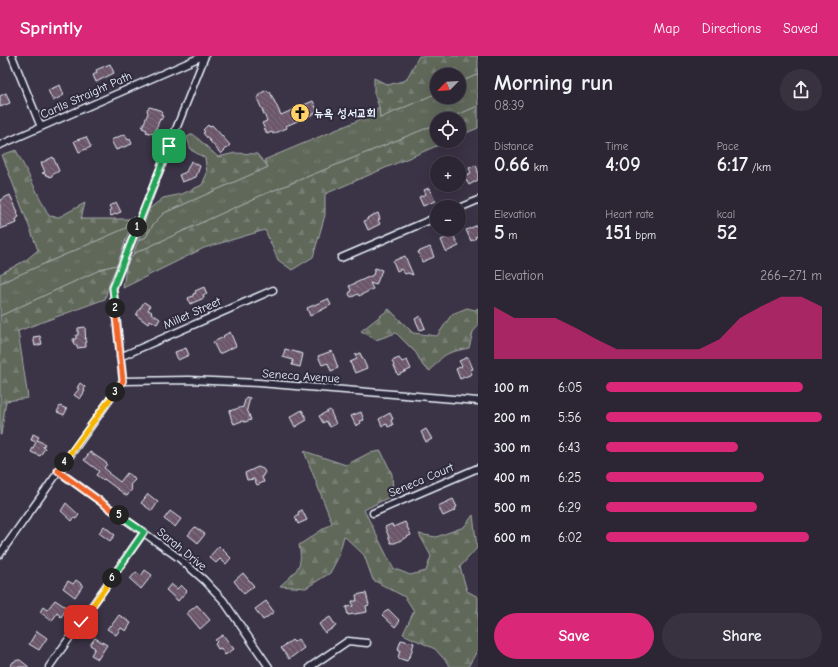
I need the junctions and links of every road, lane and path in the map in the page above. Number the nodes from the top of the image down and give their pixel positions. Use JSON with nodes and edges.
{"nodes":[{"id":1,"x":12,"y":56,"type":"edge"},
{"id":2,"x":204,"y":56,"type":"edge"},
{"id":3,"x":41,"y":127,"type":"junction"},
{"id":4,"x":0,"y":145,"type":"edge"},
{"id":5,"x":478,"y":200,"type":"edge"},
{"id":6,"x":466,"y":205,"type":"edge"},
{"id":7,"x":430,"y":220,"type":"edge"},
{"id":8,"x":342,"y":258,"type":"dead end"},
{"id":9,"x":273,"y":290,"type":"dead end"},
{"id":10,"x":120,"y":357,"type":"junction"},
{"id":11,"x":123,"y":381,"type":"junction"},
{"id":12,"x":478,"y":401,"type":"edge"},
{"id":13,"x":478,"y":468,"type":"edge"},
{"id":14,"x":58,"y":471,"type":"junction"},
{"id":15,"x":373,"y":513,"type":"dead end"},
{"id":16,"x":144,"y":532,"type":"junction"},
{"id":17,"x":0,"y":554,"type":"edge"},
{"id":18,"x":367,"y":643,"type":"dead end"},
{"id":19,"x":49,"y":667,"type":"edge"},
{"id":20,"x":269,"y":667,"type":"edge"},
{"id":21,"x":310,"y":667,"type":"edge"}],
"edges":[{"from":1,"to":3,"type":"street"},
{"from":2,"to":3,"type":"street","name":"Carlls Straight Path"},
{"from":2,"to":10,"type":"street"},
{"from":3,"to":4,"type":"street","name":"Carlls Straight Path"},
{"from":5,"to":6,"type":"street"},
{"from":7,"to":8,"type":"street"},
{"from":9,"to":10,"type":"street","name":"Millet Street"},
{"from":10,"to":11,"type":"street"},
{"from":11,"to":12,"type":"street","name":"Seneca Avenue"},
{"from":11,"to":14,"type":"street"},
{"from":13,"to":15,"type":"street","name":"Seneca Court"},
{"from":14,"to":16,"type":"street","name":"Sarah Drive"},
{"from":14,"to":17,"type":"street"},
{"from":16,"to":19,"type":"street"},
{"from":16,"to":20,"type":"street","name":"Sarah Drive"},
{"from":18,"to":21,"type":"street"}]}
